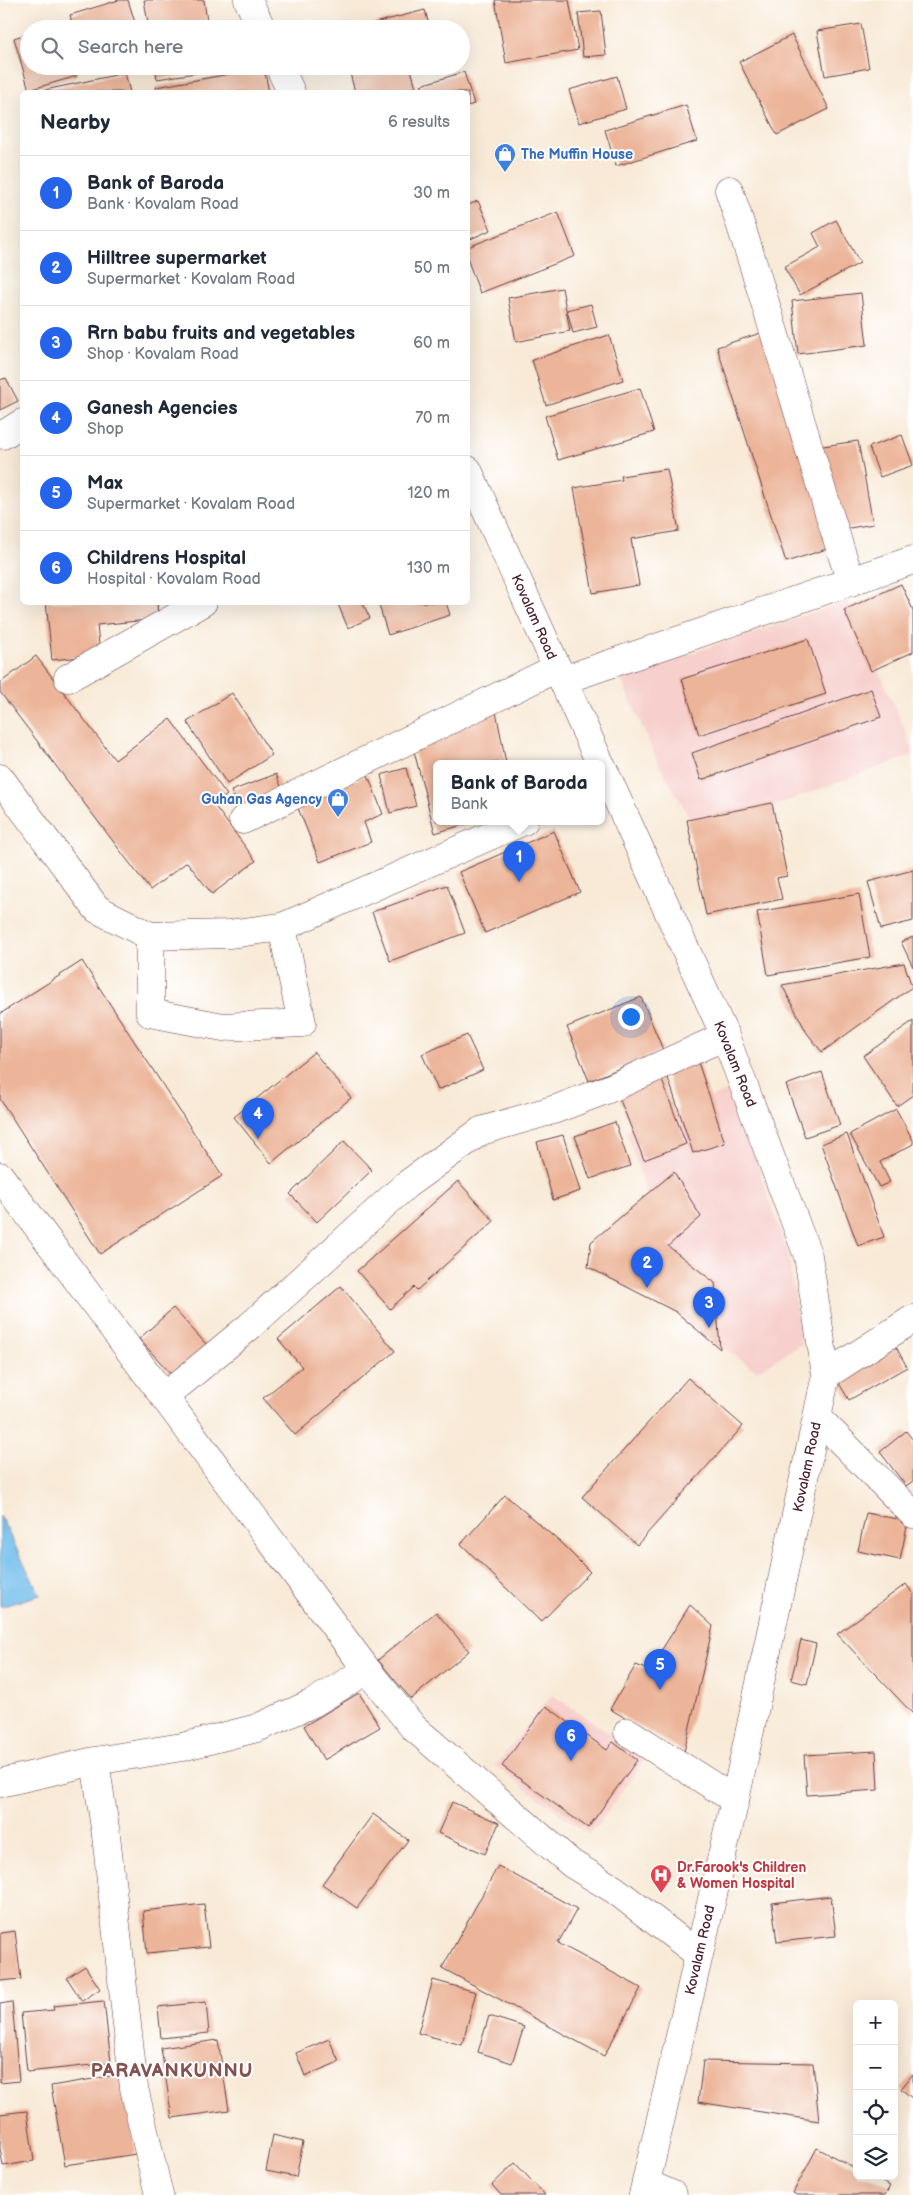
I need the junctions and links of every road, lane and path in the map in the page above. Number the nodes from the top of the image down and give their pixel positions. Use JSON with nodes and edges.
{"nodes":[{"id":1,"x":248,"y":0,"type":"edge"},
{"id":2,"x":258,"y":20,"type":"edge"},
{"id":3,"x":283,"y":75,"type":"edge"},
{"id":4,"x":290,"y":90,"type":"edge"},
{"id":5,"x":730,"y":190,"type":"dead end"},
{"id":6,"x":20,"y":424,"type":"edge"},
{"id":7,"x":0,"y":434,"type":"edge"},
{"id":8,"x":470,"y":474,"type":"edge"},
{"id":9,"x":913,"y":560,"type":"edge"},
{"id":10,"x":851,"y":582,"type":"junction"},
{"id":11,"x":198,"y":605,"type":"edge"},
{"id":12,"x":560,"y":674,"type":"junction"},
{"id":13,"x":68,"y":678,"type":"dead end"},
{"id":14,"x":597,"y":760,"type":"edge"},
{"id":15,"x":0,"y":778,"type":"edge"},
{"id":16,"x":605,"y":779,"type":"edge"},
{"id":17,"x":243,"y":820,"type":"dead end"},
{"id":18,"x":515,"y":825,"type":"edge"},
{"id":19,"x":282,"y":927,"type":"junction"},
{"id":20,"x":150,"y":936,"type":"junction"},
{"id":21,"x":725,"y":1036,"type":"junction"},
{"id":22,"x":0,"y":1176,"type":"edge"},
{"id":23,"x":913,"y":1319,"type":"edge"},
{"id":24,"x":826,"y":1375,"type":"junction"},
{"id":25,"x":164,"y":1397,"type":"junction"},
{"id":26,"x":818,"y":1418,"type":"junction"},
{"id":27,"x":913,"y":1514,"type":"edge"},
{"id":28,"x":367,"y":1670,"type":"junction"},
{"id":29,"x":628,"y":1732,"type":"dead end"},
{"id":30,"x":96,"y":1761,"type":"junction"},
{"id":31,"x":0,"y":1783,"type":"edge"},
{"id":32,"x":735,"y":1800,"type":"junction"},
{"id":33,"x":698,"y":1954,"type":"junction"},
{"id":34,"x":645,"y":2189,"type":"edge"},
{"id":35,"x":159,"y":2195,"type":"edge"},
{"id":36,"x":672,"y":2195,"type":"edge"}],
"edges":[{"from":1,"to":2,"type":"street"},
{"from":3,"to":4,"type":"street"},
{"from":5,"to":10,"type":"street"},
{"from":6,"to":7,"type":"street"},
{"from":8,"to":12,"type":"street","name":"Kovalam Road"},
{"from":9,"to":10,"type":"street"},
{"from":10,"to":12,"type":"street"},
{"from":11,"to":13,"type":"street"},
{"from":12,"to":14,"type":"street","name":"Kovalam Road"},
{"from":12,"to":17,"type":"street"},
{"from":15,"to":20,"type":"street"},
{"from":16,"to":21,"type":"street","name":"Kovalam Road"},
{"from":18,"to":19,"type":"street"},
{"from":19,"to":20,"type":"street"},
{"from":19,"to":20,"type":"street"},
{"from":21,"to":24,"type":"street","name":"Kovalam Road"},
{"from":21,"to":25,"type":"street"},
{"from":22,"to":25,"type":"street"},
{"from":23,"to":24,"type":"street"},
{"from":24,"to":26,"type":"street","name":"Kovalam Road"},
{"from":25,"to":28,"type":"street"},
{"from":26,"to":27,"type":"street"},
{"from":26,"to":32,"type":"street","name":"Kovalam Road"},
{"from":28,"to":30,"type":"street"},
{"from":28,"to":33,"type":"street"},
{"from":29,"to":32,"type":"street"},
{"from":30,"to":31,"type":"street"},
{"from":30,"to":35,"type":"street"},
{"from":32,"to":33,"type":"street","name":"Kovalam Road"},
{"from":33,"to":34,"type":"street","name":"Kovalam Road"},
{"from":34,"to":36,"type":"street"}]}
